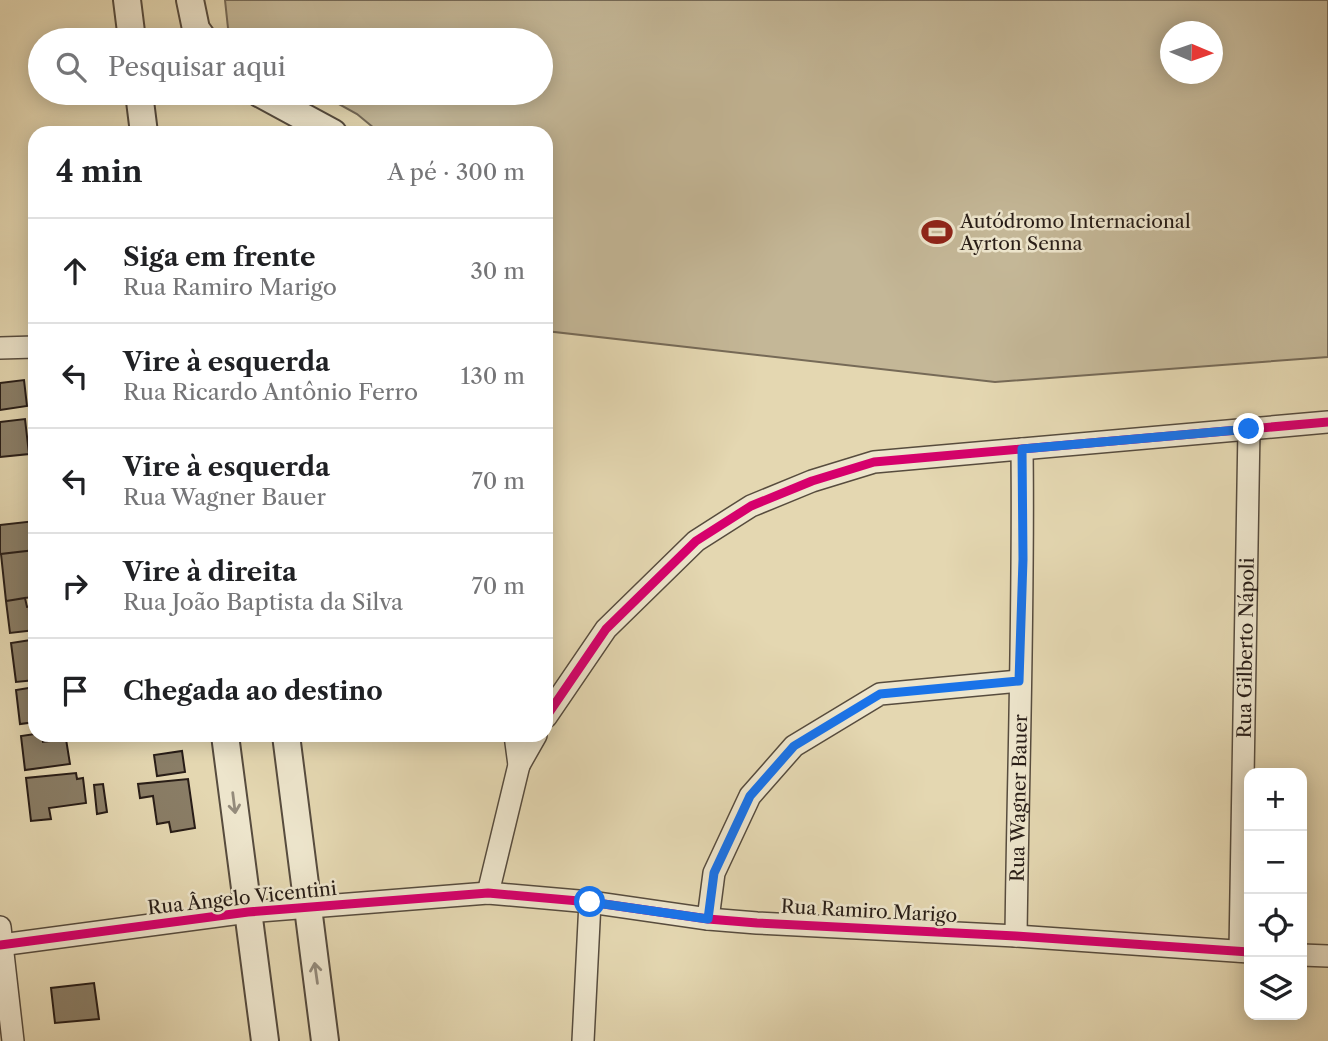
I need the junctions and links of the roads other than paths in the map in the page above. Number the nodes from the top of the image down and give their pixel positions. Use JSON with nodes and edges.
{"nodes":[{"id":1,"x":127,"y":0,"type":"edge"},
{"id":2,"x":190,"y":0,"type":"edge"},
{"id":3,"x":130,"y":28,"type":"edge"},
{"id":4,"x":197,"y":28,"type":"edge"},
{"id":5,"x":140,"y":105,"type":"edge"},
{"id":6,"x":281,"y":105,"type":"edge"},
{"id":7,"x":143,"y":126,"type":"edge"},
{"id":8,"x":320,"y":126,"type":"edge"},
{"id":9,"x":28,"y":347,"type":"edge"},
{"id":10,"x":0,"y":348,"type":"edge"},
{"id":11,"x":1328,"y":422,"type":"edge"},
{"id":12,"x":1249,"y":429,"type":"junction"},
{"id":13,"x":1022,"y":449,"type":"junction"},
{"id":14,"x":1019,"y":681,"type":"junction"},
{"id":15,"x":553,"y":707,"type":"edge"},
{"id":16,"x":226,"y":742,"type":"edge"},
{"id":17,"x":287,"y":742,"type":"edge"},
{"id":18,"x":516,"y":742,"type":"edge"},
{"id":19,"x":532,"y":742,"type":"edge"},
{"id":20,"x":519,"y":765,"type":"junction"},
{"id":21,"x":488,"y":893,"type":"junction"},
{"id":22,"x":1245,"y":894,"type":"edge"},
{"id":23,"x":590,"y":902,"type":"junction"},
{"id":24,"x":307,"y":909,"type":"junction"},
{"id":25,"x":248,"y":912,"type":"junction"},
{"id":26,"x":708,"y":919,"type":"junction"},
{"id":27,"x":1016,"y":936,"type":"junction"},
{"id":28,"x":1,"y":939,"type":"edge"},
{"id":29,"x":1244,"y":951,"type":"edge"},
{"id":30,"x":1307,"y":955,"type":"edge"},
{"id":31,"x":1328,"y":956,"type":"edge"},
{"id":32,"x":13,"y":1041,"type":"edge"},
{"id":33,"x":265,"y":1041,"type":"edge"},
{"id":34,"x":325,"y":1041,"type":"edge"},
{"id":35,"x":583,"y":1041,"type":"edge"}],
"edges":[{"from":1,"to":3,"type":"street"},
{"from":2,"to":4,"type":"street"},
{"from":5,"to":7,"type":"street"},
{"from":6,"to":8,"type":"street"},
{"from":9,"to":10,"type":"street"},
{"from":11,"to":12,"type":"street"},
{"from":12,"to":13,"type":"street"},
{"from":12,"to":22,"type":"street","name":"Rua Gilberto Nápoli"},
{"from":13,"to":14,"type":"street","name":"Rua Wagner Bauer"},
{"from":13,"to":15,"type":"street"},
{"from":14,"to":26,"type":"street"},
{"from":14,"to":27,"type":"street","name":"Rua Wagner Bauer"},
{"from":16,"to":25,"type":"street","one_way":true},
{"from":17,"to":24,"type":"street"},
{"from":18,"to":20,"type":"street"},
{"from":19,"to":20,"type":"street"},
{"from":20,"to":21,"type":"street"},
{"from":21,"to":23,"type":"street","name":"Rua Ramiro Marigo"},
{"from":21,"to":24,"type":"street","name":"Rua Ângelo Vicentini"},
{"from":23,"to":26,"type":"street","name":"Rua Ramiro Marigo"},
{"from":23,"to":35,"type":"street"},
{"from":24,"to":25,"type":"street","name":"Rua Ângelo Vicentini"},
{"from":34,"to":24,"type":"street","one_way":true},
{"from":25,"to":28,"type":"street","name":"Rua Ângelo Vicentini"},
{"from":25,"to":33,"type":"street"},
{"from":26,"to":27,"type":"street","name":"Rua Ramiro Marigo"},
{"from":27,"to":29,"type":"street","name":"Rua Ramiro Marigo"},
{"from":28,"to":32,"type":"street"},
{"from":30,"to":31,"type":"street"}]}
